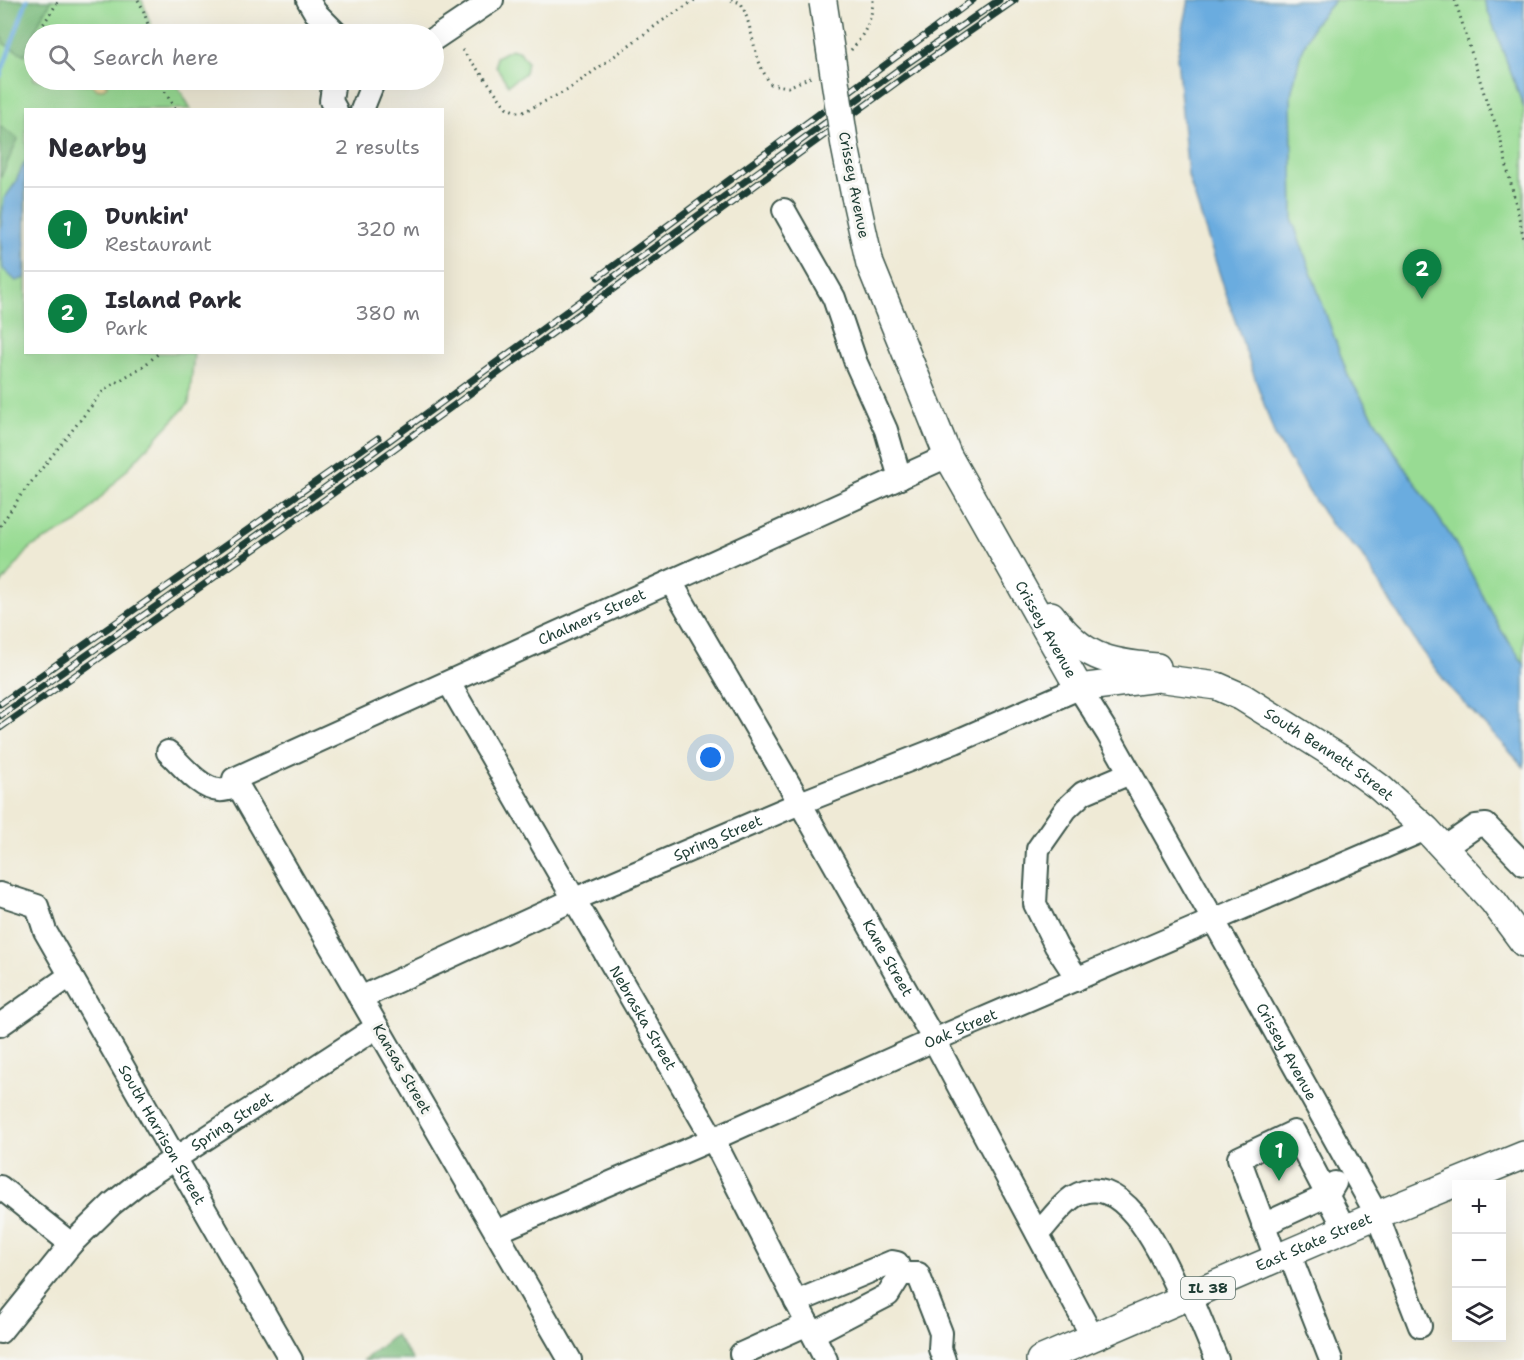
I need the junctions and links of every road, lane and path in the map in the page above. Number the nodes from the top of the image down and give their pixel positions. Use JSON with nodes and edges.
{"nodes":[{"id":1,"x":59,"y":0,"type":"edge"},
{"id":2,"x":138,"y":0,"type":"edge"},
{"id":3,"x":308,"y":0,"type":"edge"},
{"id":4,"x":492,"y":0,"type":"edge"},
{"id":5,"x":695,"y":0,"type":"edge"},
{"id":6,"x":731,"y":0,"type":"edge"},
{"id":7,"x":873,"y":0,"type":"edge"},
{"id":8,"x":1455,"y":0,"type":"edge"},
{"id":9,"x":823,"y":1,"type":"edge"},
{"id":10,"x":43,"y":24,"type":"edge"},
{"id":11,"x":148,"y":24,"type":"edge"},
{"id":12,"x":327,"y":24,"type":"edge"},
{"id":13,"x":444,"y":32,"type":"edge"},
{"id":14,"x":462,"y":50,"type":"dead end"},
{"id":15,"x":848,"y":54,"type":"dead end"},
{"id":16,"x":820,"y":71,"type":"dead end"},
{"id":17,"x":165,"y":90,"type":"edge"},
{"id":18,"x":333,"y":90,"type":"edge"},
{"id":19,"x":370,"y":90,"type":"edge"},
{"id":20,"x":175,"y":108,"type":"edge"},
{"id":21,"x":335,"y":108,"type":"edge"},
{"id":22,"x":363,"y":108,"type":"edge"},
{"id":23,"x":784,"y":210,"type":"dead end"},
{"id":24,"x":1524,"y":239,"type":"edge"},
{"id":25,"x":158,"y":354,"type":"edge"},
{"id":26,"x":948,"y":456,"type":"junction"},
{"id":27,"x":900,"y":478,"type":"junction"},
{"id":28,"x":0,"y":526,"type":"edge"},
{"id":29,"x":997,"y":541,"type":"junction"},
{"id":30,"x":671,"y":582,"type":"junction"},
{"id":31,"x":449,"y":683,"type":"junction"},
{"id":32,"x":1217,"y":686,"type":"junction"},
{"id":33,"x":1079,"y":688,"type":"junction"},
{"id":34,"x":168,"y":752,"type":"dead end"},
{"id":35,"x":1130,"y":773,"type":"junction"},
{"id":36,"x":236,"y":783,"type":"junction"},
{"id":37,"x":800,"y":803,"type":"junction"},
{"id":38,"x":1435,"y":838,"type":"junction"},
{"id":39,"x":1524,"y":864,"type":"edge"},
{"id":40,"x":0,"y":894,"type":"edge"},
{"id":41,"x":575,"y":899,"type":"junction"},
{"id":42,"x":1214,"y":921,"type":"junction"},
{"id":43,"x":1524,"y":943,"type":"edge"},
{"id":44,"x":71,"y":975,"type":"junction"},
{"id":45,"x":1075,"y":980,"type":"junction"},
{"id":46,"x":360,"y":998,"type":"junction"},
{"id":47,"x":0,"y":1025,"type":"edge"},
{"id":48,"x":377,"y":1027,"type":"junction"},
{"id":49,"x":934,"y":1040,"type":"junction"},
{"id":50,"x":713,"y":1139,"type":"junction"},
{"id":51,"x":177,"y":1158,"type":"junction"},
{"id":52,"x":1522,"y":1160,"type":"edge"},
{"id":53,"x":1348,"y":1162,"type":"junction"},
{"id":54,"x":0,"y":1188,"type":"edge"},
{"id":55,"x":1328,"y":1195,"type":"junction"},
{"id":56,"x":1377,"y":1215,"type":"junction"},
{"id":57,"x":1263,"y":1225,"type":"junction"},
{"id":58,"x":1345,"y":1229,"type":"junction"},
{"id":59,"x":496,"y":1232,"type":"junction"},
{"id":60,"x":1038,"y":1234,"type":"junction"},
{"id":61,"x":71,"y":1244,"type":"junction"},
{"id":62,"x":1283,"y":1256,"type":"junction"},
{"id":63,"x":901,"y":1274,"type":"junction"},
{"id":64,"x":1186,"y":1297,"type":"junction"},
{"id":65,"x":796,"y":1302,"type":"junction"},
{"id":66,"x":1420,"y":1326,"type":"dead end"},
{"id":67,"x":810,"y":1329,"type":"junction"},
{"id":68,"x":0,"y":1332,"type":"edge"},
{"id":69,"x":1093,"y":1338,"type":"junction"},
{"id":70,"x":741,"y":1354,"type":"dead end"},
{"id":71,"x":291,"y":1360,"type":"edge"},
{"id":72,"x":570,"y":1360,"type":"edge"},
{"id":73,"x":826,"y":1360,"type":"edge"},
{"id":74,"x":944,"y":1360,"type":"edge"},
{"id":75,"x":1040,"y":1360,"type":"edge"},
{"id":76,"x":1217,"y":1360,"type":"edge"},
{"id":77,"x":1331,"y":1360,"type":"edge"}],
"edges":[{"from":1,"to":10,"type":"path"},
{"from":2,"to":11,"type":"path"},
{"from":3,"to":12,"type":"street"},
{"from":4,"to":13,"type":"street"},
{"from":5,"to":14,"type":"path"},
{"from":6,"to":16,"type":"path"},
{"from":7,"to":15,"type":"path"},
{"from":8,"to":24,"type":"path"},
{"from":9,"to":26,"type":"main road","name":"Crissey Avenue","bridge":true},
{"from":17,"to":20,"type":"path"},
{"from":18,"to":21,"type":"street"},
{"from":19,"to":22,"type":"street"},
{"from":23,"to":27,"type":"street"},
{"from":25,"to":28,"type":"path"},
{"from":26,"to":27,"type":"street","name":"Chalmers Street"},
{"from":26,"to":29,"type":"main road","name":"Crissey Avenue"},
{"from":27,"to":30,"type":"street","name":"Chalmers Street"},
{"from":29,"to":32,"type":"main road"},
{"from":29,"to":33,"type":"main road","name":"Crissey Avenue"},
{"from":30,"to":31,"type":"street","name":"Chalmers Street"},
{"from":30,"to":37,"type":"street","name":"Kane Street"},
{"from":31,"to":36,"type":"street","name":"Chalmers Street"},
{"from":31,"to":41,"type":"street","name":"Nebraska Street"},
{"from":32,"to":33,"type":"main road","name":"South Bennett Street"},
{"from":32,"to":38,"type":"main road","name":"South Bennett Street"},
{"from":33,"to":35,"type":"street","name":"Crissey Avenue"},
{"from":33,"to":37,"type":"street","name":"Spring Street"},
{"from":34,"to":36,"type":"street"},
{"from":35,"to":42,"type":"street","name":"Crissey Avenue"},
{"from":35,"to":45,"type":"street"},
{"from":36,"to":46,"type":"street","name":"Kansas Street"},
{"from":37,"to":41,"type":"street","name":"Spring Street"},
{"from":37,"to":49,"type":"street","name":"Kane Street"},
{"from":38,"to":39,"type":"street","name":"Oak Street"},
{"from":38,"to":42,"type":"street","name":"Oak Street"},
{"from":38,"to":43,"type":"main road","name":"South Bennett Street"},
{"from":40,"to":44,"type":"street","name":"South Harrison Street"},
{"from":41,"to":46,"type":"street","name":"Spring Street"},
{"from":41,"to":50,"type":"street","name":"Nebraska Street"},
{"from":42,"to":45,"type":"street","name":"Oak Street"},
{"from":42,"to":53,"type":"street","name":"Crissey Avenue"},
{"from":44,"to":47,"type":"street"},
{"from":44,"to":51,"type":"street","name":"South Harrison Street"},
{"from":45,"to":49,"type":"street","name":"Oak Street"},
{"from":46,"to":48,"type":"street","name":"Kansas Street"},
{"from":48,"to":51,"type":"street","name":"Spring Street"},
{"from":48,"to":59,"type":"street","name":"Kansas Street"},
{"from":49,"to":50,"type":"street","name":"Oak Street"},
{"from":49,"to":60,"type":"street","name":"Kane Street"},
{"from":50,"to":59,"type":"street","name":"Oak Street"},
{"from":50,"to":65,"type":"street","name":"Nebraska Street"},
{"from":51,"to":61,"type":"street","name":"Spring Street"},
{"from":51,"to":71,"type":"street","name":"South Harrison Street"},
{"from":52,"to":56,"type":"main road","name":"East State Street","number":"IL 38"},
{"from":53,"to":55,"type":"street"},
{"from":53,"to":56,"type":"street","name":"Crissey Avenue"},
{"from":54,"to":61,"type":"street"},
{"from":55,"to":57,"type":"street"},
{"from":55,"to":57,"type":"street"},
{"from":55,"to":58,"type":"street"},
{"from":56,"to":58,"type":"main road","name":"East State Street","number":"IL 38"},
{"from":56,"to":66,"type":"street","name":"Crissey Avenue"},
{"from":57,"to":62,"type":"street"},
{"from":58,"to":62,"type":"main road","name":"East State Street","number":"IL 38"},
{"from":59,"to":72,"type":"street","name":"Kansas Street"},
{"from":60,"to":64,"type":"street"},
{"from":60,"to":69,"type":"street","name":"Kane Street"},
{"from":61,"to":68,"type":"street","name":"Spring Street"},
{"from":62,"to":64,"type":"main road","name":"East State Street","number":"IL 38"},
{"from":62,"to":77,"type":"street"},
{"from":63,"to":65,"type":"street"},
{"from":63,"to":67,"type":"street"},
{"from":63,"to":74,"type":"street"},
{"from":64,"to":69,"type":"main road","name":"East State Street","number":"IL 38"},
{"from":64,"to":76,"type":"street"},
{"from":65,"to":67,"type":"street","name":"Nebraska Street"},
{"from":67,"to":70,"type":"street"},
{"from":67,"to":73,"type":"street","name":"Nebraska Street"},
{"from":69,"to":75,"type":"main road","name":"East State Street","number":"IL 38"}]}
